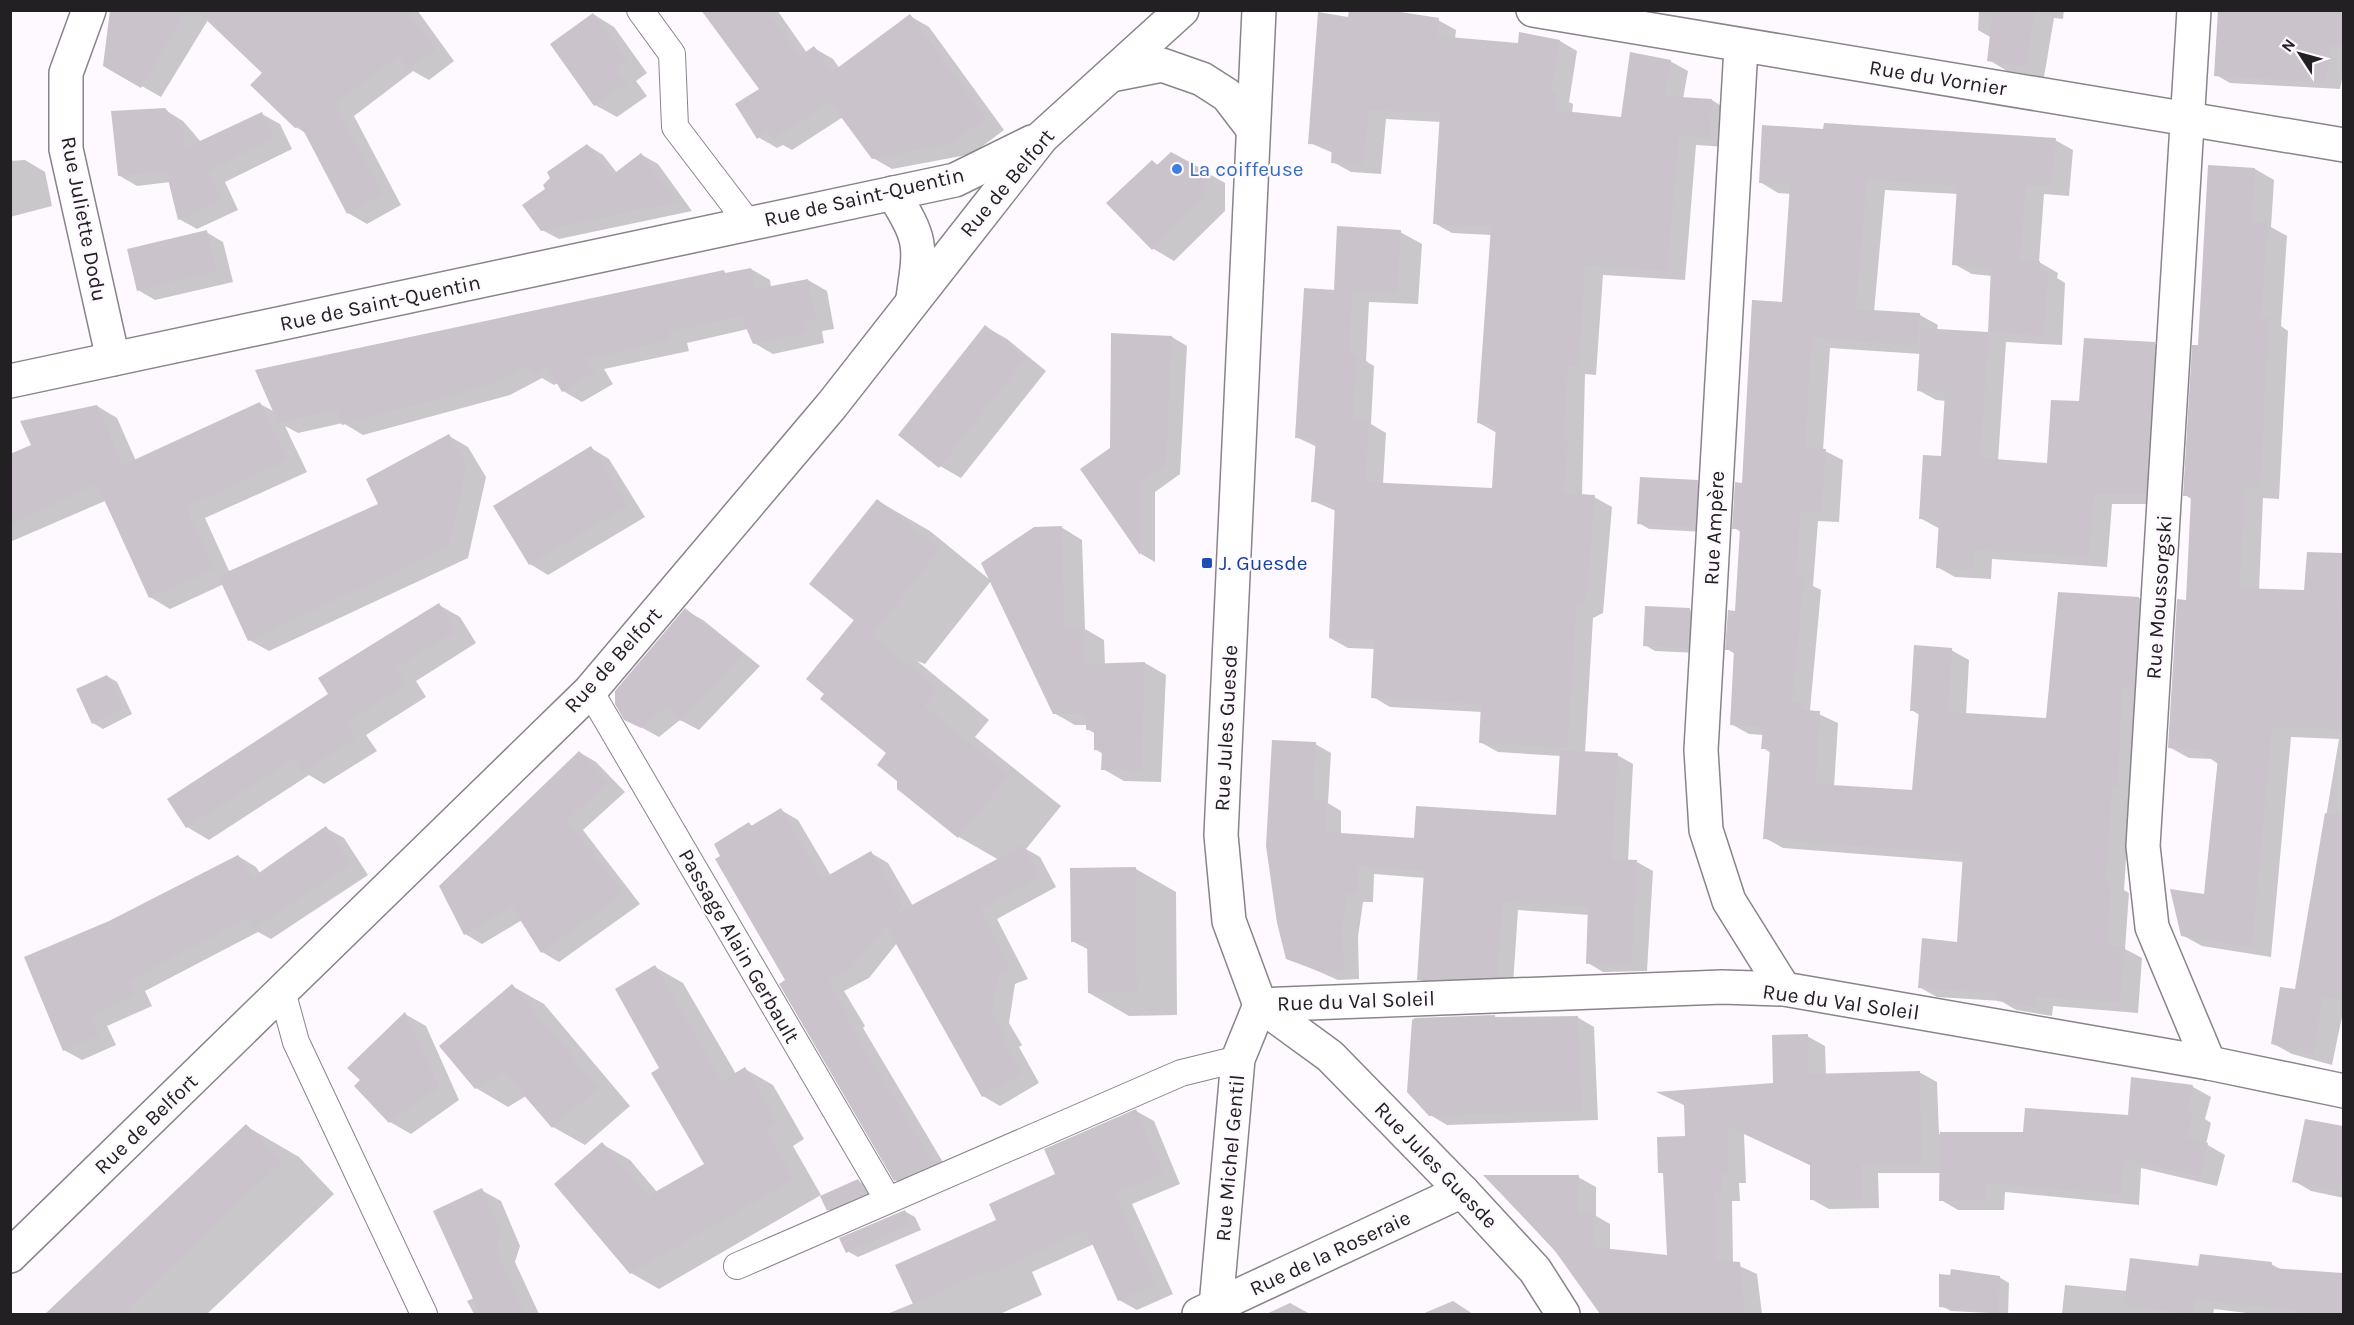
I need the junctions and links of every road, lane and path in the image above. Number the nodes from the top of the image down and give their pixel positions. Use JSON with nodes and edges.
{"nodes":[{"id":1,"x":89,"y":10,"type":"edge"},
{"id":2,"x":640,"y":10,"type":"edge"},
{"id":3,"x":1259,"y":10,"type":"edge"},
{"id":4,"x":1533,"y":10,"type":"edge"},
{"id":5,"x":2194,"y":10,"type":"edge"},
{"id":6,"x":1174,"y":13,"type":"edge"},
{"id":7,"x":1741,"y":47,"type":"junction"},
{"id":8,"x":1111,"y":75,"type":"junction"},
{"id":9,"x":2188,"y":118,"type":"junction"},
{"id":10,"x":1253,"y":129,"type":"junction"},
{"id":11,"x":1042,"y":137,"type":"junction"},
{"id":12,"x":2343,"y":146,"type":"edge"},
{"id":13,"x":893,"y":193,"type":"junction"},
{"id":14,"x":749,"y":224,"type":"junction"},
{"id":15,"x":912,"y":300,"type":"junction"},
{"id":16,"x":113,"y":359,"type":"junction"},
{"id":17,"x":10,"y":381,"type":"edge"},
{"id":18,"x":590,"y":691,"type":"junction"},
{"id":19,"x":1784,"y":990,"type":"junction"},
{"id":20,"x":282,"y":991,"type":"junction"},
{"id":21,"x":1260,"y":1005,"type":"junction"},
{"id":22,"x":1238,"y":1059,"type":"junction"},
{"id":23,"x":2209,"y":1063,"type":"junction"},
{"id":24,"x":2343,"y":1090,"type":"edge"},
{"id":25,"x":1462,"y":1191,"type":"junction"},
{"id":26,"x":888,"y":1200,"type":"junction"},
{"id":27,"x":10,"y":1256,"type":"edge"},
{"id":28,"x":737,"y":1266,"type":"dead end"},
{"id":29,"x":1209,"y":1312,"type":"edge"},
{"id":30,"x":424,"y":1314,"type":"edge"},
{"id":31,"x":1563,"y":1314,"type":"edge"}],
"edges":[{"from":1,"to":16,"type":"street","name":"Rue Juliette Dodu"},
{"from":2,"to":14,"type":"lane","name":"Rue de Saint-Quentin"},
{"from":3,"to":10,"type":"street","name":"Rue Jules Guesde"},
{"from":4,"to":7,"type":"street","name":"Rue du Vornier"},
{"from":5,"to":9,"type":"street","name":"Rue Moussorgski"},
{"from":6,"to":8,"type":"street","name":"Rue de Belfort"},
{"from":7,"to":9,"type":"street","name":"Rue du Vornier"},
{"from":7,"to":19,"type":"street","name":"Rue Ampère"},
{"from":8,"to":10,"type":"street"},
{"from":8,"to":11,"type":"street","name":"Rue de Belfort"},
{"from":9,"to":12,"type":"street","name":"Rue du Vornier"},
{"from":9,"to":23,"type":"street","name":"Rue Moussorgski"},
{"from":10,"to":21,"type":"street","name":"Rue Jules Guesde"},
{"from":11,"to":13,"type":"street","name":"Rue de Saint-Quentin"},
{"from":11,"to":15,"type":"street","name":"Rue de Belfort"},
{"from":13,"to":14,"type":"street","name":"Rue de Saint-Quentin"},
{"from":13,"to":15,"type":"street","name":"Rue de Belfort"},
{"from":14,"to":16,"type":"street","name":"Rue de Saint-Quentin"},
{"from":15,"to":18,"type":"street","name":"Rue de Belfort"},
{"from":16,"to":17,"type":"street","name":"Rue de Saint-Quentin"},
{"from":18,"to":20,"type":"street","name":"Rue de Belfort"},
{"from":18,"to":26,"type":"lane","name":"Passage Alain Gerbault"},
{"from":19,"to":21,"type":"street","name":"Rue du Val Soleil"},
{"from":19,"to":23,"type":"street","name":"Rue du Val Soleil"},
{"from":20,"to":27,"type":"street","name":"Rue de Belfort"},
{"from":20,"to":30,"type":"lane"},
{"from":21,"to":22,"type":"street","name":"Rue Michel Gentil"},
{"from":21,"to":25,"type":"street","name":"Rue Jules Guesde"},
{"from":22,"to":26,"type":"lane"},
{"from":22,"to":29,"type":"street","name":"Rue Michel Gentil"},
{"from":23,"to":24,"type":"street","name":"Rue du Val Soleil"},
{"from":25,"to":29,"type":"street","name":"Rue de la Roseraie"},
{"from":25,"to":31,"type":"street","name":"Rue Jules Guesde"},
{"from":26,"to":28,"type":"lane"}]}
